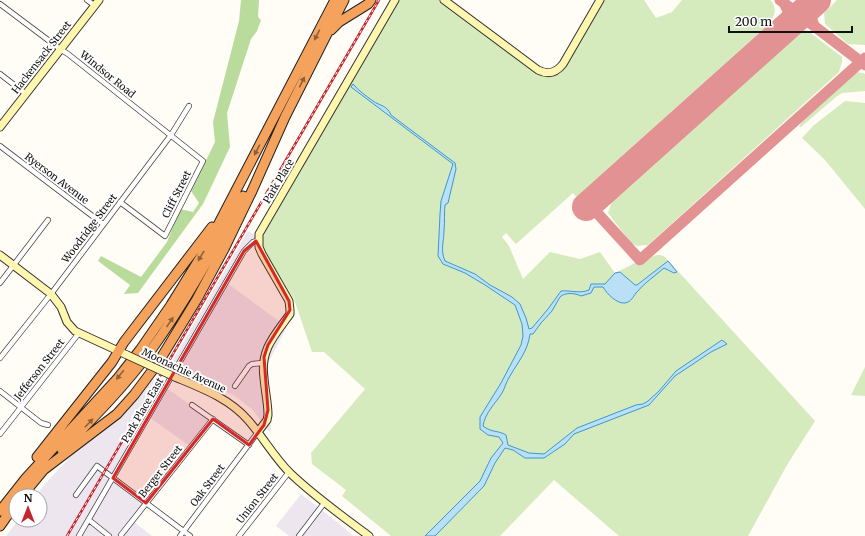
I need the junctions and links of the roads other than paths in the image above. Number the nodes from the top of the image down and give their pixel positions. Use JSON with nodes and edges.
{"nodes":[{"id":1,"x":87,"y":0,"type":"edge"},
{"id":2,"x":335,"y":0,"type":"edge"},
{"id":3,"x":344,"y":0,"type":"edge"},
{"id":4,"x":372,"y":0,"type":"edge"},
{"id":5,"x":395,"y":0,"type":"edge"},
{"id":6,"x":444,"y":0,"type":"edge"},
{"id":7,"x":600,"y":0,"type":"edge"},
{"id":8,"x":96,"y":3,"type":"edge"},
{"id":9,"x":0,"y":4,"type":"edge"},
{"id":10,"x":327,"y":34,"type":"junction"},
{"id":11,"x":60,"y":49,"type":"junction"},
{"id":12,"x":0,"y":74,"type":"edge"},
{"id":13,"x":26,"y":94,"type":"junction"},
{"id":14,"x":190,"y":106,"type":"dead end"},
{"id":15,"x":285,"y":117,"type":"junction"},
{"id":16,"x":0,"y":127,"type":"edge"},
{"id":17,"x":171,"y":135,"type":"junction"},
{"id":18,"x":0,"y":146,"type":"edge"},
{"id":19,"x":203,"y":161,"type":"joint"},
{"id":20,"x":120,"y":202,"type":"junction"},
{"id":21,"x":48,"y":220,"type":"dead end"},
{"id":22,"x":219,"y":221,"type":"junction"},
{"id":23,"x":103,"y":224,"type":"junction"},
{"id":24,"x":258,"y":241,"type":"junction"},
{"id":25,"x":0,"y":255,"type":"edge"},
{"id":26,"x":14,"y":265,"type":"junction"},
{"id":27,"x":0,"y":283,"type":"edge"},
{"id":28,"x":51,"y":294,"type":"junction"},
{"id":29,"x":78,"y":333,"type":"junction"},
{"id":30,"x":123,"y":353,"type":"junction"},
{"id":31,"x":0,"y":358,"type":"edge"},
{"id":32,"x":263,"y":363,"type":"junction"},
{"id":33,"x":155,"y":367,"type":"junction"},
{"id":34,"x":234,"y":386,"type":"dead end"},
{"id":35,"x":0,"y":391,"type":"edge"},
{"id":36,"x":192,"y":404,"type":"dead end"},
{"id":37,"x":21,"y":407,"type":"junction"},
{"id":38,"x":213,"y":419,"type":"junction"},
{"id":39,"x":48,"y":425,"type":"dead end"},
{"id":40,"x":258,"y":432,"type":"junction"},
{"id":41,"x":0,"y":434,"type":"edge"},
{"id":42,"x":249,"y":445,"type":"junction"},
{"id":43,"x":42,"y":471,"type":"junction"},
{"id":44,"x":289,"y":472,"type":"junction"},
{"id":45,"x":113,"y":478,"type":"junction"},
{"id":46,"x":28,"y":488,"type":"edge"},
{"id":47,"x":76,"y":495,"type":"dead end"},
{"id":48,"x":325,"y":502,"type":"junction"},
{"id":49,"x":146,"y":503,"type":"junction"},
{"id":50,"x":0,"y":511,"type":"edge"},
{"id":51,"x":8,"y":514,"type":"edge"},
{"id":52,"x":89,"y":520,"type":"junction"},
{"id":53,"x":0,"y":526,"type":"edge"},
{"id":54,"x":184,"y":531,"type":"junction"},
{"id":55,"x":121,"y":535,"type":"dead end"},
{"id":56,"x":79,"y":536,"type":"edge"},
{"id":57,"x":109,"y":536,"type":"edge"},
{"id":58,"x":180,"y":536,"type":"edge"},
{"id":59,"x":190,"y":536,"type":"edge"},
{"id":60,"x":239,"y":536,"type":"edge"},
{"id":61,"x":299,"y":536,"type":"edge"},
{"id":62,"x":369,"y":536,"type":"edge"}],
"edges":[{"from":1,"to":8,"type":"street"},
{"from":2,"to":22,"type":"highway","one_way":true},
{"from":3,"to":10,"type":"highway"},
{"from":4,"to":10,"type":"highway"},
{"from":5,"to":24,"type":"street","name":"Park Place"},
{"from":6,"to":7,"type":"street"},
{"from":8,"to":11,"type":"street","name":"Hackensack Street"},
{"from":9,"to":11,"type":"street","name":"Windsor Road"},
{"from":15,"to":10,"type":"highway","one_way":true},
{"from":11,"to":13,"type":"street","name":"Hackensack Street"},
{"from":11,"to":17,"type":"street","name":"Windsor Road"},
{"from":12,"to":13,"type":"street"},
{"from":13,"to":16,"type":"street","name":"Hackensack Street"},
{"from":14,"to":17,"type":"street","name":"Woodridge Street"},
{"from":15,"to":33,"type":"highway"},
{"from":43,"to":15,"type":"highway","one_way":true},
{"from":17,"to":19,"type":"street","name":"Windsor Road"},
{"from":17,"to":20,"type":"street","name":"Woodridge Street"},
{"from":18,"to":23,"type":"street","name":"Ryerson Avenue"},
{"from":19,"to":20,"type":"street","name":"Cliff Street"},
{"from":20,"to":23,"type":"street","name":"Woodridge Street"},
{"from":21,"to":26,"type":"street"},
{"from":22,"to":30,"type":"highway"},
{"from":22,"to":50,"type":"highway","one_way":true},
{"from":23,"to":28,"type":"street","name":"Woodridge Street"},
{"from":24,"to":32,"type":"street"},
{"from":24,"to":45,"type":"street","name":"Park Place East"},
{"from":25,"to":26,"type":"street","name":"Moonachie Avenue"},
{"from":26,"to":27,"type":"street"},
{"from":26,"to":28,"type":"street","name":"Moonachie Avenue"},
{"from":28,"to":29,"type":"street","name":"Moonachie Avenue"},
{"from":28,"to":31,"type":"street","name":"Woodridge Street"},
{"from":29,"to":30,"type":"street","name":"Moonachie Avenue"},
{"from":29,"to":37,"type":"street","name":"Jefferson Street"},
{"from":30,"to":33,"type":"street","name":"Moonachie Avenue","bridge":true},
{"from":30,"to":50,"type":"highway"},
{"from":32,"to":34,"type":"street"},
{"from":32,"to":40,"type":"street"},
{"from":33,"to":40,"type":"street","name":"Moonachie Avenue","bridge":true},
{"from":33,"to":43,"type":"highway"},
{"from":35,"to":37,"type":"street"},
{"from":36,"to":38,"type":"street"},
{"from":37,"to":39,"type":"street"},
{"from":37,"to":41,"type":"street","name":"Jefferson Street"},
{"from":38,"to":42,"type":"street"},
{"from":38,"to":49,"type":"street","name":"Berger Street"},
{"from":40,"to":42,"type":"street","name":"Oak Street"},
{"from":40,"to":44,"type":"street","name":"Moonachie Avenue"},
{"from":42,"to":54,"type":"street","name":"Oak Street"},
{"from":43,"to":46,"type":"highway"},
{"from":44,"to":48,"type":"street","name":"Moonachie Avenue"},
{"from":44,"to":60,"type":"street","name":"Union Street"},
{"from":45,"to":47,"type":"street"},
{"from":45,"to":49,"type":"street"},
{"from":45,"to":52,"type":"street","name":"Park Place East"},
{"from":48,"to":61,"type":"street"},
{"from":48,"to":62,"type":"street","name":"Moonachie Avenue"},
{"from":49,"to":54,"type":"street"},
{"from":49,"to":55,"type":"street","name":"Berger Street"},
{"from":51,"to":53,"type":"highway"},
{"from":52,"to":56,"type":"street"},
{"from":52,"to":57,"type":"street"},
{"from":54,"to":58,"type":"street","name":"Oak Street"},
{"from":54,"to":59,"type":"street"}]}
